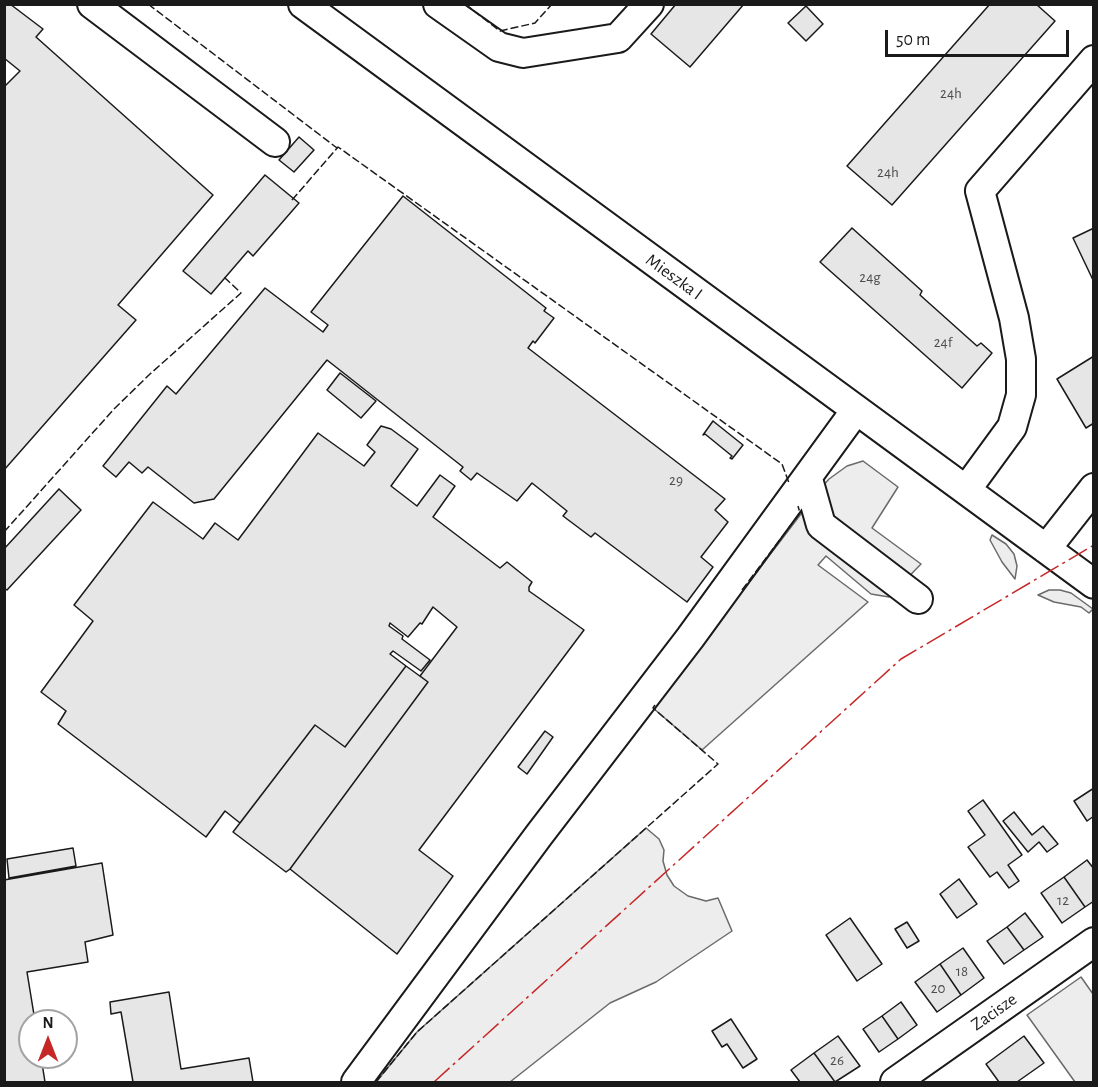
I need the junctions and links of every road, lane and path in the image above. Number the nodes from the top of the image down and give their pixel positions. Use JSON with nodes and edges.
{"nodes":[{"id":1,"x":92,"y":4,"type":"edge"},
{"id":2,"x":303,"y":4,"type":"edge"},
{"id":3,"x":438,"y":4,"type":"edge"},
{"id":4,"x":649,"y":4,"type":"edge"},
{"id":5,"x":1094,"y":60,"type":"edge"},
{"id":6,"x":275,"y":142,"type":"dead end"},
{"id":7,"x":856,"y":410,"type":"junction"},
{"id":8,"x":808,"y":479,"type":"junction"},
{"id":9,"x":1094,"y":488,"type":"edge"},
{"id":10,"x":966,"y":490,"type":"junction"},
{"id":11,"x":1046,"y":549,"type":"junction"},
{"id":12,"x":1094,"y":584,"type":"edge"},
{"id":13,"x":918,"y":599,"type":"dead end"},
{"id":14,"x":1094,"y":942,"type":"edge"},
{"id":15,"x":356,"y":1083,"type":"edge"},
{"id":16,"x":895,"y":1083,"type":"edge"}],
"edges":[{"from":1,"to":6,"type":"street"},
{"from":2,"to":7,"type":"street","name":"Mieszka I"},
{"from":3,"to":4,"type":"street"},
{"from":5,"to":10,"type":"street"},
{"from":7,"to":8,"type":"street"},
{"from":7,"to":10,"type":"street","name":"Mieszka I"},
{"from":8,"to":13,"type":"street"},
{"from":8,"to":15,"type":"street"},
{"from":9,"to":11,"type":"street"},
{"from":10,"to":11,"type":"street","name":"Mieszka I"},
{"from":11,"to":12,"type":"street","name":"Mieszka I"},
{"from":14,"to":16,"type":"street","name":"Zacisze"}]}
